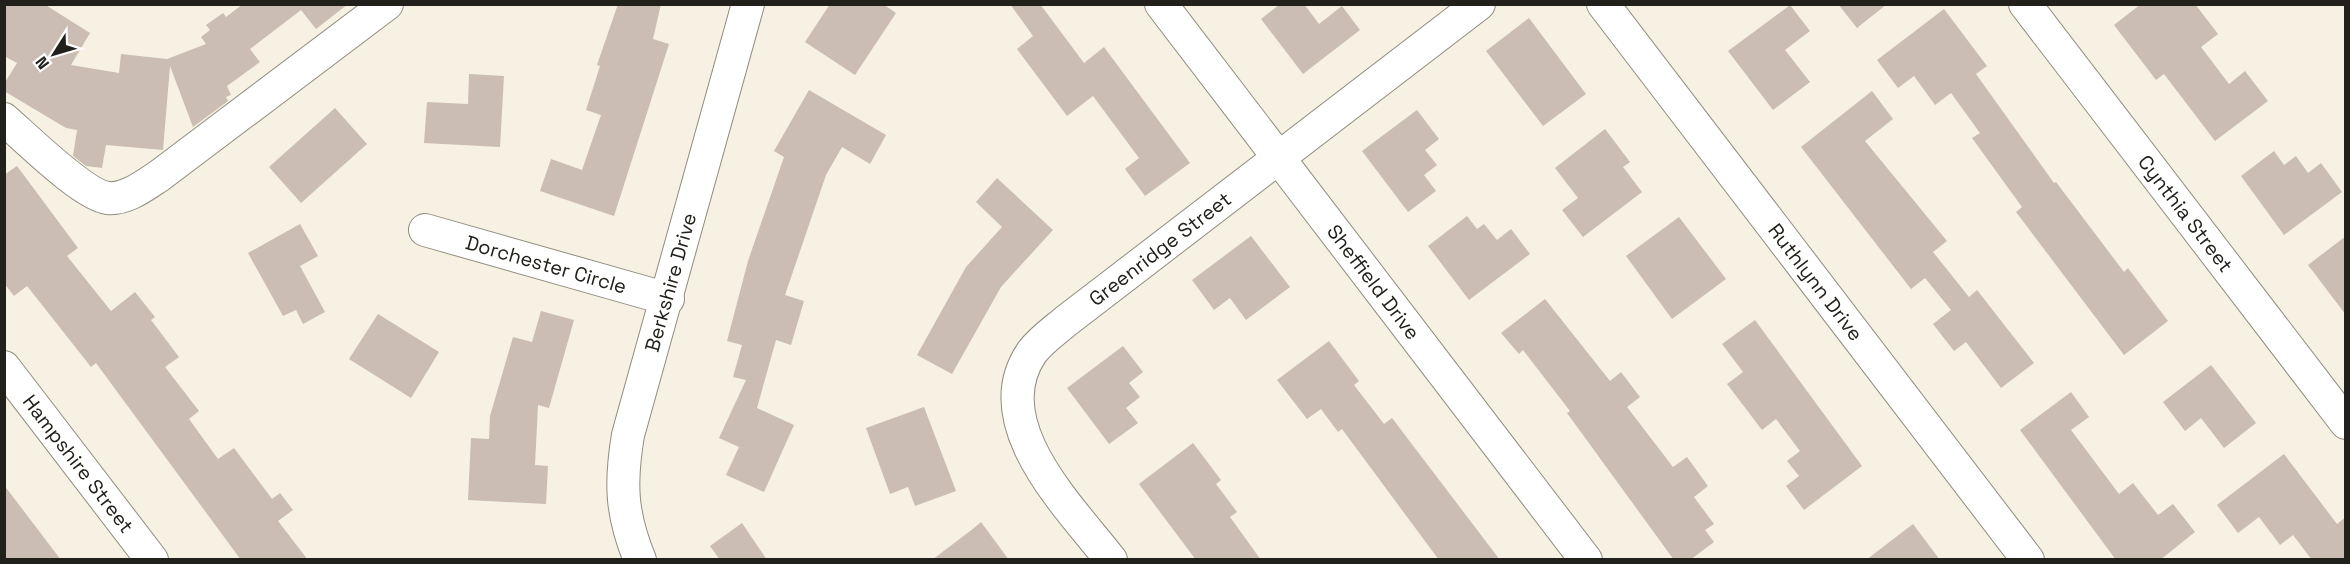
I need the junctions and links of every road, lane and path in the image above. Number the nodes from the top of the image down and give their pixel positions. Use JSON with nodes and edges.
{"nodes":[{"id":1,"x":387,"y":4,"type":"edge"},
{"id":2,"x":748,"y":4,"type":"edge"},
{"id":3,"x":1161,"y":4,"type":"edge"},
{"id":4,"x":1479,"y":4,"type":"edge"},
{"id":5,"x":1603,"y":4,"type":"edge"},
{"id":6,"x":2025,"y":4,"type":"edge"},
{"id":7,"x":4,"y":119,"type":"edge"},
{"id":8,"x":1279,"y":158,"type":"junction"},
{"id":9,"x":425,"y":230,"type":"dead end"},
{"id":10,"x":668,"y":299,"type":"junction"},
{"id":11,"x":4,"y":367,"type":"edge"},
{"id":12,"x":2346,"y":423,"type":"edge"},
{"id":13,"x":152,"y":560,"type":"edge"},
{"id":14,"x":640,"y":560,"type":"edge"},
{"id":15,"x":1110,"y":560,"type":"edge"},
{"id":16,"x":1586,"y":560,"type":"edge"},
{"id":17,"x":2028,"y":560,"type":"edge"}],
"edges":[{"from":1,"to":7,"type":"street"},
{"from":2,"to":10,"type":"street","name":"Berkshire Drive"},
{"from":3,"to":8,"type":"street","name":"Sheffield Drive"},
{"from":4,"to":8,"type":"street","name":"Greenridge Street"},
{"from":5,"to":17,"type":"street","name":"Ruthlynn Drive"},
{"from":6,"to":12,"type":"street","name":"Cynthia Street"},
{"from":8,"to":15,"type":"street","name":"Greenridge Street"},
{"from":8,"to":16,"type":"street","name":"Sheffield Drive"},
{"from":9,"to":10,"type":"street","name":"Dorchester Circle"},
{"from":10,"to":14,"type":"street","name":"Berkshire Drive"},
{"from":11,"to":13,"type":"street","name":"Hampshire Street"}]}
